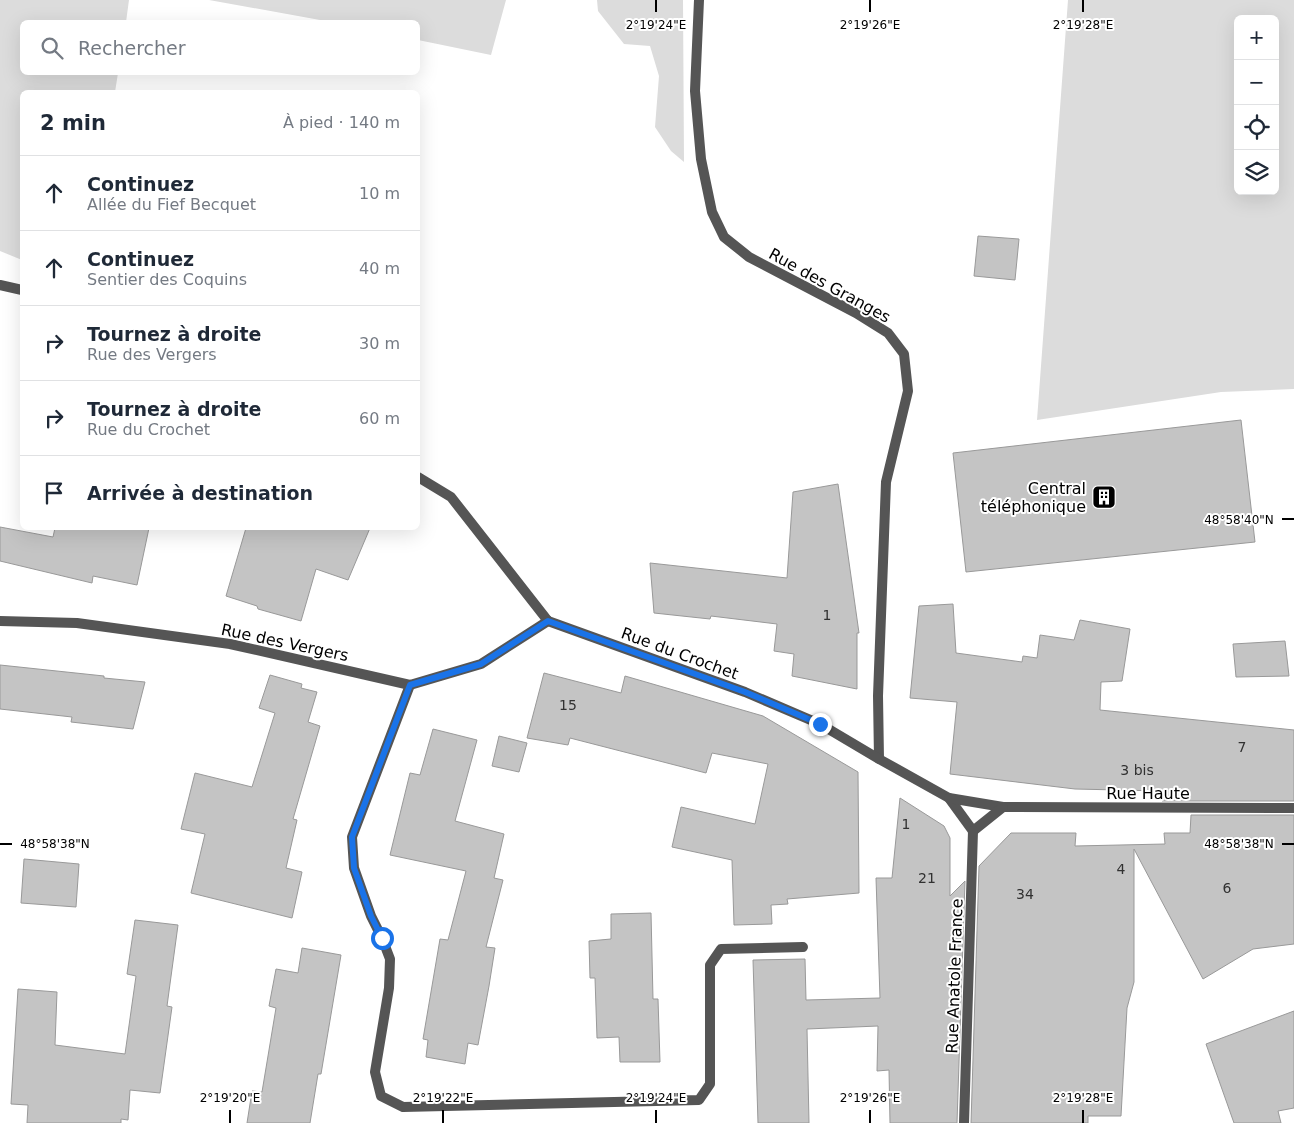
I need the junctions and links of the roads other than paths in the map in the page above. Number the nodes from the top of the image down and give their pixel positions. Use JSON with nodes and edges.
{"nodes":[{"id":1,"x":699,"y":0,"type":"edge"},
{"id":2,"x":0,"y":284,"type":"edge"},
{"id":3,"x":20,"y":289,"type":"edge"},
{"id":4,"x":420,"y":478,"type":"edge"},
{"id":5,"x":0,"y":621,"type":"edge"},
{"id":6,"x":548,"y":621,"type":"junction"},
{"id":7,"x":410,"y":685,"type":"junction"},
{"id":8,"x":879,"y":759,"type":"junction"},
{"id":9,"x":949,"y":798,"type":"junction"},
{"id":10,"x":1002,"y":807,"type":"junction"},
{"id":11,"x":1294,"y":808,"type":"edge"},
{"id":12,"x":973,"y":831,"type":"junction"},
{"id":13,"x":803,"y":947,"type":"dead end"},
{"id":14,"x":964,"y":1123,"type":"edge"}],
"edges":[{"from":1,"to":8,"type":"street","name":"Rue des Granges"},
{"from":2,"to":3,"type":"street"},
{"from":4,"to":6,"type":"street"},
{"from":5,"to":7,"type":"street","name":"Rue des Vergers"},
{"from":6,"to":7,"type":"street","name":"Rue des Vergers"},
{"from":6,"to":8,"type":"street","name":"Rue du Crochet"},
{"from":7,"to":13,"type":"street"},
{"from":8,"to":9,"type":"street","name":"Rue du Crochet"},
{"from":9,"to":10,"type":"street","name":"Rue Haute"},
{"from":9,"to":12,"type":"street","name":"Rue du Crochet"},
{"from":10,"to":11,"type":"street","name":"Rue Haute"},
{"from":10,"to":12,"type":"street"},
{"from":12,"to":14,"type":"street","name":"Rue Anatole France"}]}
